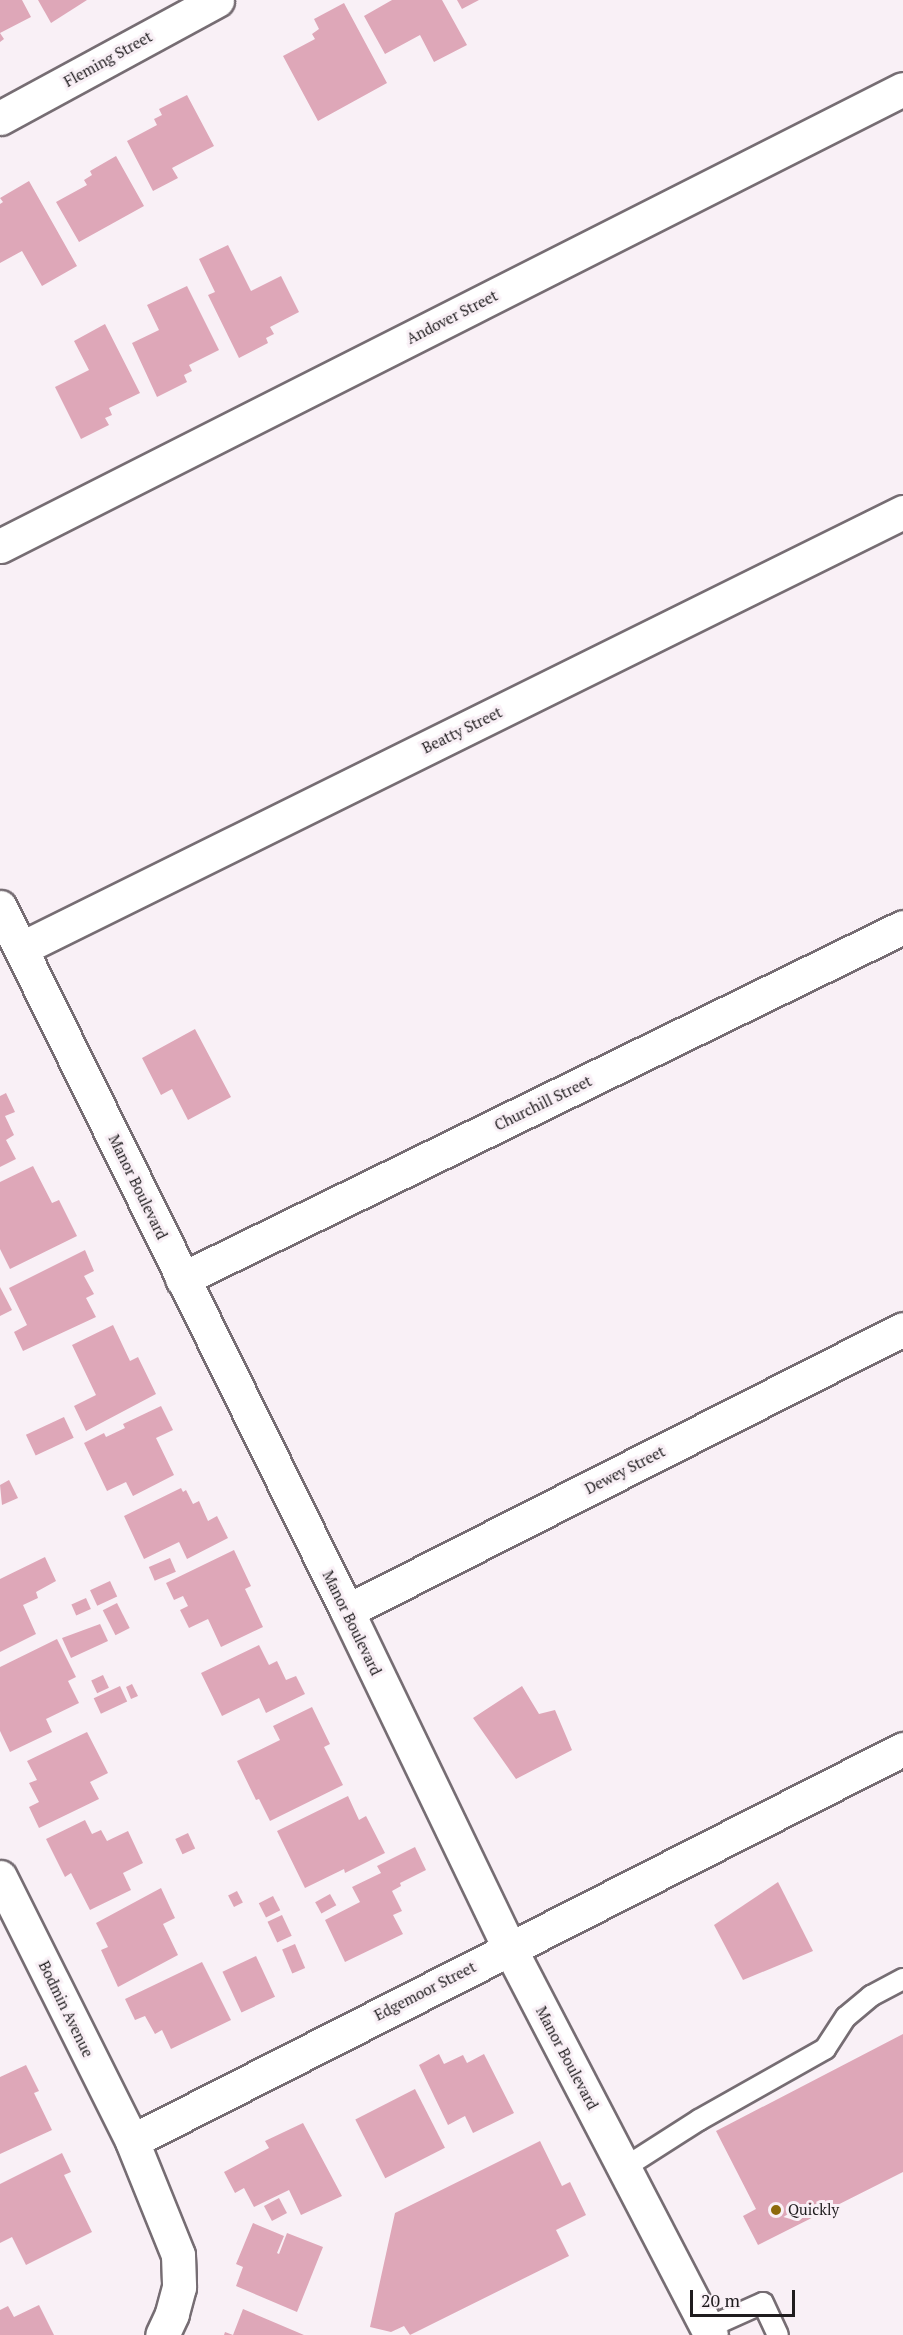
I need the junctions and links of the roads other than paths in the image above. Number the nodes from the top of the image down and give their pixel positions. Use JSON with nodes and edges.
{"nodes":[{"id":1,"x":217,"y":0,"type":"edge"},
{"id":2,"x":903,"y":89,"type":"edge"},
{"id":3,"x":0,"y":118,"type":"edge"},
{"id":4,"x":903,"y":512,"type":"edge"},
{"id":5,"x":0,"y":546,"type":"edge"},
{"id":6,"x":0,"y":907,"type":"edge"},
{"id":7,"x":903,"y":927,"type":"edge"},
{"id":8,"x":22,"y":948,"type":"junction"},
{"id":9,"x":182,"y":1279,"type":"junction"},
{"id":10,"x":903,"y":1329,"type":"edge"},
{"id":11,"x":347,"y":1611,"type":"junction"},
{"id":12,"x":903,"y":1749,"type":"edge"},
{"id":13,"x":0,"y":1876,"type":"edge"},
{"id":14,"x":509,"y":1947,"type":"junction"},
{"id":15,"x":903,"y":1979,"type":"edge"},
{"id":16,"x":132,"y":2141,"type":"junction"},
{"id":17,"x":624,"y":2168,"type":"junction"},
{"id":18,"x":709,"y":2332,"type":"edge"},
{"id":19,"x":162,"y":2335,"type":"edge"},
{"id":20,"x":778,"y":2335,"type":"edge"}],
"edges":[{"from":1,"to":3,"type":"street","name":"Fleming Street"},
{"from":2,"to":5,"type":"street","name":"Andover Street"},
{"from":4,"to":8,"type":"street","name":"Beatty Street"},
{"from":6,"to":8,"type":"street","name":"Manor Boulevard"},
{"from":7,"to":9,"type":"street","name":"Churchill Street"},
{"from":8,"to":9,"type":"street","name":"Manor Boulevard"},
{"from":9,"to":11,"type":"street","name":"Manor Boulevard"},
{"from":10,"to":11,"type":"street","name":"Dewey Street"},
{"from":11,"to":14,"type":"street","name":"Manor Boulevard"},
{"from":12,"to":14,"type":"street","name":"Edgemoor Street"},
{"from":13,"to":16,"type":"street","name":"Bodmin Avenue"},
{"from":14,"to":16,"type":"street","name":"Edgemoor Street"},
{"from":14,"to":17,"type":"street","name":"Manor Boulevard"},
{"from":15,"to":17,"type":"lane"},
{"from":16,"to":19,"type":"street"},
{"from":17,"to":18,"type":"street","name":"Manor Boulevard"},
{"from":18,"to":20,"type":"lane"}]}
